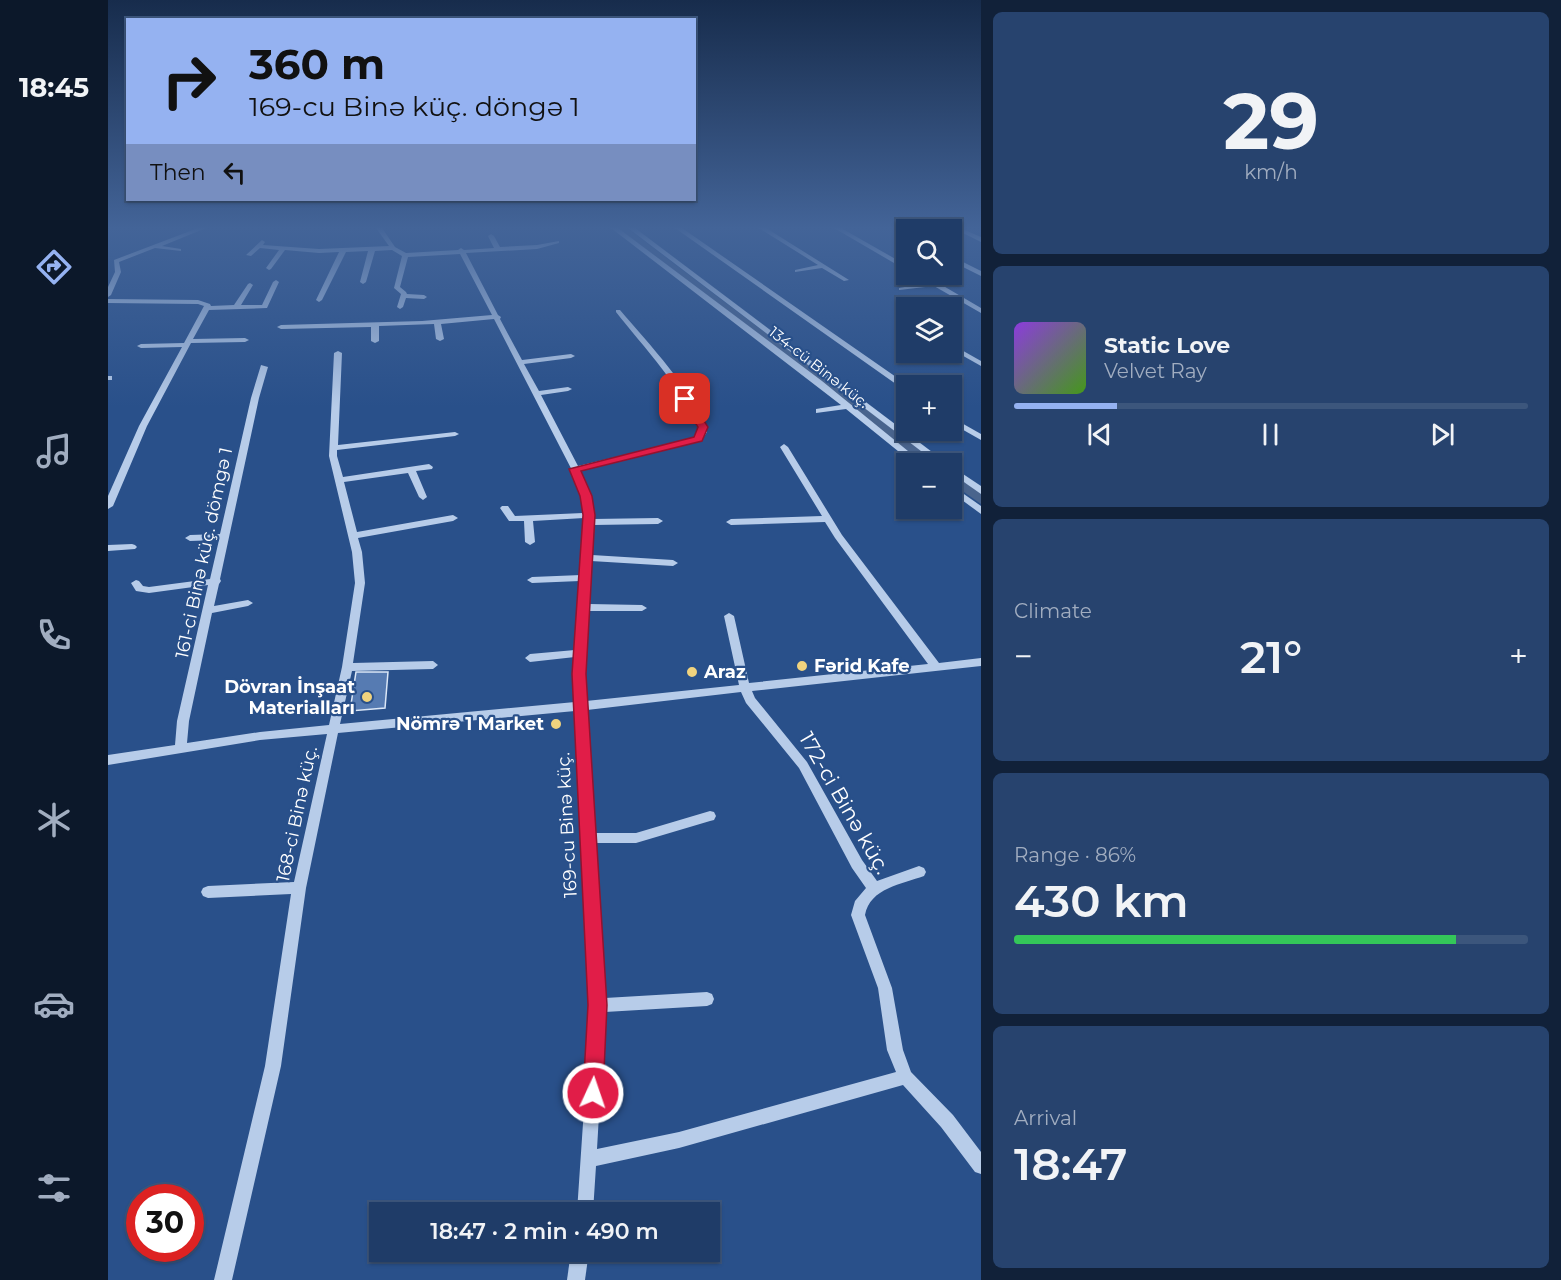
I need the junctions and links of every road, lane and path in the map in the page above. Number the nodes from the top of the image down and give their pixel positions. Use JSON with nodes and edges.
{"nodes":[{"id":1,"x":248,"y":288,"type":"edge"},
{"id":2,"x":273,"y":288,"type":"edge"},
{"id":3,"x":325,"y":288,"type":"edge"},
{"id":4,"x":397,"y":288,"type":"edge"},
{"id":5,"x":482,"y":288,"type":"edge"},
{"id":6,"x":692,"y":288,"type":"edge"},
{"id":7,"x":710,"y":288,"type":"edge"},
{"id":8,"x":764,"y":288,"type":"edge"},
{"id":9,"x":910,"y":288,"type":"edge"},
{"id":10,"x":941,"y":288,"type":"edge"},
{"id":11,"x":902,"y":289,"type":"dead end"},
{"id":12,"x":403,"y":296,"type":"junction"},
{"id":13,"x":424,"y":297,"type":"dead end"},
{"id":14,"x":319,"y":300,"type":"dead end"},
{"id":15,"x":108,"y":301,"type":"edge"},
{"id":16,"x":400,"y":307,"type":"dead end"},
{"id":17,"x":207,"y":308,"type":"junction"},
{"id":18,"x":236,"y":308,"type":"junction"},
{"id":19,"x":981,"y":310,"type":"edge"},
{"id":20,"x":618,"y":311,"type":"dead end"},
{"id":21,"x":498,"y":317,"type":"junction"},
{"id":22,"x":437,"y":322,"type":"junction"},
{"id":23,"x":375,"y":324,"type":"junction"},
{"id":24,"x":281,"y":327,"type":"dead end"},
{"id":25,"x":245,"y":339,"type":"dead end"},
{"id":26,"x":440,"y":339,"type":"dead end"},
{"id":27,"x":375,"y":341,"type":"dead end"},
{"id":28,"x":186,"y":343,"type":"junction"},
{"id":29,"x":141,"y":346,"type":"dead end"},
{"id":30,"x":338,"y":353,"type":"dead end"},
{"id":31,"x":962,"y":353,"type":"edge"},
{"id":32,"x":572,"y":356,"type":"dead end"},
{"id":33,"x":520,"y":362,"type":"junction"},
{"id":34,"x":981,"y":364,"type":"edge"},
{"id":35,"x":264,"y":367,"type":"dead end"},
{"id":36,"x":896,"y":380,"type":"edge"},
{"id":37,"x":568,"y":389,"type":"dead end"},
{"id":38,"x":534,"y":394,"type":"junction"},
{"id":39,"x":848,"y":406,"type":"junction"},
{"id":40,"x":819,"y":411,"type":"dead end"},
{"id":41,"x":962,"y":426,"type":"edge"},
{"id":42,"x":455,"y":434,"type":"dead end"},
{"id":43,"x":981,"y":438,"type":"edge"},
{"id":44,"x":784,"y":447,"type":"dead end"},
{"id":45,"x":333,"y":448,"type":"junction"},
{"id":46,"x":906,"y":453,"type":"edge"},
{"id":47,"x":929,"y":453,"type":"edge"},
{"id":48,"x":429,"y":467,"type":"dead end"},
{"id":49,"x":574,"y":469,"type":"junction"},
{"id":50,"x":411,"y":470,"type":"junction"},
{"id":51,"x":962,"y":477,"type":"edge"},
{"id":52,"x":339,"y":480,"type":"junction"},
{"id":53,"x":981,"y":491,"type":"edge"},
{"id":54,"x":962,"y":496,"type":"edge"},
{"id":55,"x":423,"y":497,"type":"dead end"},
{"id":56,"x":108,"y":507,"type":"edge"},
{"id":57,"x":505,"y":508,"type":"dead end"},
{"id":58,"x":981,"y":511,"type":"edge"},
{"id":59,"x":453,"y":518,"type":"dead end"},
{"id":60,"x":528,"y":518,"type":"junction"},
{"id":61,"x":589,"y":518,"type":"junction"},
{"id":62,"x":826,"y":519,"type":"junction"},
{"id":63,"x":658,"y":521,"type":"dead end"},
{"id":64,"x":731,"y":522,"type":"dead end"},
{"id":65,"x":353,"y":536,"type":"junction"},
{"id":66,"x":225,"y":537,"type":"junction"},
{"id":67,"x":190,"y":538,"type":"dead end"},
{"id":68,"x":530,"y":542,"type":"dead end"},
{"id":69,"x":132,"y":547,"type":"dead end"},
{"id":70,"x":108,"y":548,"type":"edge"},
{"id":71,"x":586,"y":558,"type":"junction"},
{"id":72,"x":672,"y":563,"type":"dead end"},
{"id":73,"x":583,"y":578,"type":"junction"},
{"id":74,"x":532,"y":580,"type":"dead end"},
{"id":75,"x":216,"y":581,"type":"junction"},
{"id":76,"x":136,"y":583,"type":"dead end"},
{"id":77,"x":248,"y":603,"type":"dead end"},
{"id":78,"x":582,"y":607,"type":"junction"},
{"id":79,"x":642,"y":608,"type":"dead end"},
{"id":80,"x":209,"y":610,"type":"junction"},
{"id":81,"x":729,"y":616,"type":"dead end"},
{"id":82,"x":579,"y":653,"type":"junction"},
{"id":83,"x":530,"y":658,"type":"dead end"},
{"id":84,"x":981,"y":662,"type":"edge"},
{"id":85,"x":433,"y":665,"type":"dead end"},
{"id":86,"x":347,"y":667,"type":"junction"},
{"id":87,"x":936,"y":667,"type":"junction"},
{"id":88,"x":745,"y":689,"type":"junction"},
{"id":89,"x":581,"y":706,"type":"junction"},
{"id":90,"x":334,"y":728,"type":"junction"},
{"id":91,"x":181,"y":747,"type":"junction"},
{"id":92,"x":108,"y":760,"type":"edge"},
{"id":93,"x":710,"y":816,"type":"dead end"},
{"id":94,"x":589,"y":838,"type":"junction"},
{"id":95,"x":919,"y":872,"type":"dead end"},
{"id":96,"x":299,"y":888,"type":"junction"},
{"id":97,"x":874,"y":888,"type":"junction"},
{"id":98,"x":208,"y":891,"type":"dead end"},
{"id":99,"x":707,"y":999,"type":"dead end"},
{"id":100,"x":598,"y":1005,"type":"junction"},
{"id":101,"x":906,"y":1077,"type":"junction"},
{"id":102,"x":589,"y":1159,"type":"junction"},
{"id":103,"x":980,"y":1163,"type":"edge"},
{"id":104,"x":586,"y":1202,"type":"edge"},
{"id":105,"x":578,"y":1262,"type":"edge"},
{"id":106,"x":223,"y":1280,"type":"edge"},
{"id":107,"x":576,"y":1280,"type":"edge"}],
"edges":[{"from":1,"to":18,"type":"street"},
{"from":2,"to":18,"type":"street"},
{"from":3,"to":14,"type":"street"},
{"from":4,"to":12,"type":"street"},
{"from":5,"to":21,"type":"street","name":"169-cu Binə küç."},
{"from":6,"to":39,"type":"street","name":"134-cü Binə küç."},
{"from":7,"to":47,"type":"street"},
{"from":8,"to":36,"type":"street"},
{"from":9,"to":11,"type":"street"},
{"from":10,"to":19,"type":"street"},
{"from":12,"to":13,"type":"street"},
{"from":12,"to":16,"type":"street"},
{"from":15,"to":17,"type":"street"},
{"from":17,"to":18,"type":"street"},
{"from":17,"to":28,"type":"street"},
{"from":20,"to":49,"type":"street"},
{"from":21,"to":22,"type":"street"},
{"from":21,"to":33,"type":"street","name":"169-cu Binə küç."},
{"from":22,"to":23,"type":"street"},
{"from":22,"to":26,"type":"street"},
{"from":23,"to":24,"type":"street"},
{"from":23,"to":27,"type":"street"},
{"from":25,"to":28,"type":"street"},
{"from":28,"to":29,"type":"street"},
{"from":28,"to":56,"type":"street"},
{"from":30,"to":45,"type":"street","name":"168-ci Binə küç."},
{"from":31,"to":34,"type":"street"},
{"from":32,"to":33,"type":"street"},
{"from":33,"to":38,"type":"street","name":"169-cu Binə küç."},
{"from":35,"to":66,"type":"street","name":"161-ci Binə küç. dömgə 1"},
{"from":37,"to":38,"type":"street"},
{"from":38,"to":49,"type":"street","name":"169-cu Binə küç."},
{"from":39,"to":40,"type":"street"},
{"from":39,"to":46,"type":"street","name":"134-cü Binə küç."},
{"from":41,"to":43,"type":"street"},
{"from":42,"to":45,"type":"street"},
{"from":44,"to":62,"type":"street"},
{"from":45,"to":52,"type":"street","name":"168-ci Binə küç."},
{"from":48,"to":50,"type":"street"},
{"from":49,"to":61,"type":"street","name":"169-cu Binə küç."},
{"from":50,"to":52,"type":"street"},
{"from":50,"to":55,"type":"street"},
{"from":51,"to":53,"type":"street"},
{"from":52,"to":65,"type":"street","name":"168-ci Binə küç."},
{"from":54,"to":58,"type":"street"},
{"from":57,"to":60,"type":"street"},
{"from":59,"to":65,"type":"street"},
{"from":60,"to":61,"type":"street"},
{"from":60,"to":68,"type":"street"},
{"from":61,"to":63,"type":"street"},
{"from":61,"to":71,"type":"street","name":"169-cu Binə küç."},
{"from":62,"to":64,"type":"street"},
{"from":62,"to":87,"type":"street"},
{"from":65,"to":86,"type":"street","name":"168-ci Binə küç."},
{"from":66,"to":67,"type":"street"},
{"from":66,"to":75,"type":"street","name":"161-ci Binə küç. dömgə 1"},
{"from":69,"to":70,"type":"street"},
{"from":71,"to":72,"type":"street"},
{"from":71,"to":73,"type":"street","name":"169-cu Binə küç."},
{"from":73,"to":74,"type":"street"},
{"from":73,"to":78,"type":"street","name":"169-cu Binə küç."},
{"from":75,"to":76,"type":"street"},
{"from":75,"to":80,"type":"street","name":"161-ci Binə küç. dömgə 1"},
{"from":77,"to":80,"type":"street"},
{"from":78,"to":79,"type":"street"},
{"from":78,"to":82,"type":"street","name":"169-cu Binə küç."},
{"from":80,"to":91,"type":"street","name":"161-ci Binə küç. dömgə 1"},
{"from":81,"to":88,"type":"street","name":"172-ci Binə küç."},
{"from":82,"to":83,"type":"street"},
{"from":82,"to":89,"type":"street","name":"169-cu Binə küç."},
{"from":84,"to":87,"type":"street"},
{"from":85,"to":86,"type":"street"},
{"from":86,"to":90,"type":"street","name":"168-ci Binə küç."},
{"from":87,"to":88,"type":"street"},
{"from":88,"to":89,"type":"street"},
{"from":88,"to":97,"type":"street","name":"172-ci Binə küç."},
{"from":89,"to":90,"type":"street"},
{"from":89,"to":94,"type":"street","name":"169-cu Binə küç."},
{"from":90,"to":91,"type":"street"},
{"from":90,"to":96,"type":"street","name":"168-ci Binə küç."},
{"from":91,"to":92,"type":"street"},
{"from":93,"to":94,"type":"street"},
{"from":94,"to":100,"type":"street","name":"169-cu Binə küç."},
{"from":95,"to":97,"type":"street"},
{"from":96,"to":98,"type":"street"},
{"from":96,"to":106,"type":"street","name":"168-ci Binə küç."},
{"from":97,"to":101,"type":"street","name":"172-ci Binə küç."},
{"from":99,"to":100,"type":"street"},
{"from":100,"to":102,"type":"street","name":"169-cu Binə küç."},
{"from":101,"to":102,"type":"street"},
{"from":101,"to":103,"type":"street","name":"172-ci Binə küç."},
{"from":102,"to":104,"type":"street","name":"169-cu Binə küç."},
{"from":105,"to":107,"type":"street"}]}
